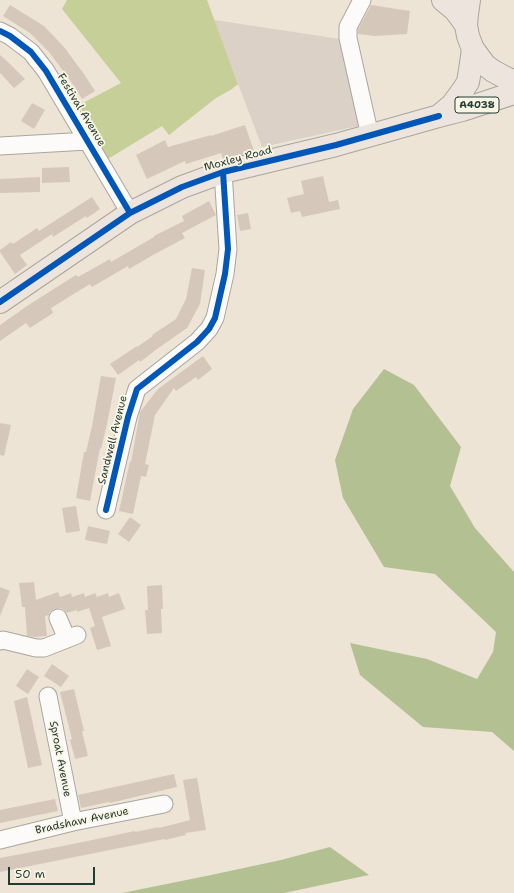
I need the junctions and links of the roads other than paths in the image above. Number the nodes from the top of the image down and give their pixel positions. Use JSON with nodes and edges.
{"nodes":[{"id":1,"x":362,"y":0,"type":"edge"},
{"id":2,"x":444,"y":0,"type":"edge"},
{"id":3,"x":470,"y":0,"type":"edge"},
{"id":4,"x":466,"y":25,"type":"junction"},
{"id":5,"x":0,"y":31,"type":"edge"},
{"id":6,"x":473,"y":49,"type":"junction"},
{"id":7,"x":514,"y":81,"type":"edge"},
{"id":8,"x":514,"y":93,"type":"edge"},
{"id":9,"x":439,"y":116,"type":"junction"},
{"id":10,"x":370,"y":136,"type":"junction"},
{"id":11,"x":88,"y":141,"type":"junction"},
{"id":12,"x":0,"y":146,"type":"edge"},
{"id":13,"x":223,"y":172,"type":"junction"},
{"id":14,"x":130,"y":213,"type":"junction"},
{"id":15,"x":0,"y":302,"type":"edge"},
{"id":16,"x":106,"y":510,"type":"dead end"},
{"id":17,"x":58,"y":618,"type":"dead end"},
{"id":18,"x":0,"y":641,"type":"edge"},
{"id":19,"x":48,"y":696,"type":"dead end"},
{"id":20,"x":164,"y":804,"type":"dead end"},
{"id":21,"x":73,"y":822,"type":"junction"},
{"id":22,"x":0,"y":840,"type":"edge"}],
"edges":[{"from":1,"to":10,"type":"street"},
{"from":2,"to":4,"type":"main road"},
{"from":3,"to":4,"type":"main road"},
{"from":4,"to":6,"type":"main road"},
{"from":5,"to":11,"type":"street","name":"Festival Avenue"},
{"from":6,"to":7,"type":"main road"},
{"from":6,"to":9,"type":"main road","name":"Moxley Road","number":"A4038"},
{"from":8,"to":9,"type":"main road","name":"Moxley Road","number":"A4038"},
{"from":9,"to":10,"type":"main road","name":"Moxley Road","number":"A4038"},
{"from":10,"to":13,"type":"main road","name":"Moxley Road","number":"A4038"},
{"from":11,"to":12,"type":"street"},
{"from":11,"to":14,"type":"street","name":"Festival Avenue"},
{"from":13,"to":14,"type":"main road","name":"Moxley Road","number":"A4038"},
{"from":13,"to":16,"type":"street","name":"Sandwell Avenue"},
{"from":14,"to":15,"type":"main road","name":"Moxley Road","number":"A4038"},
{"from":17,"to":18,"type":"street"},
{"from":19,"to":21,"type":"street","name":"Sproat Avenue"},
{"from":20,"to":21,"type":"street","name":"Bradshaw Avenue"},
{"from":21,"to":22,"type":"street","name":"Bradshaw Avenue"}]}
